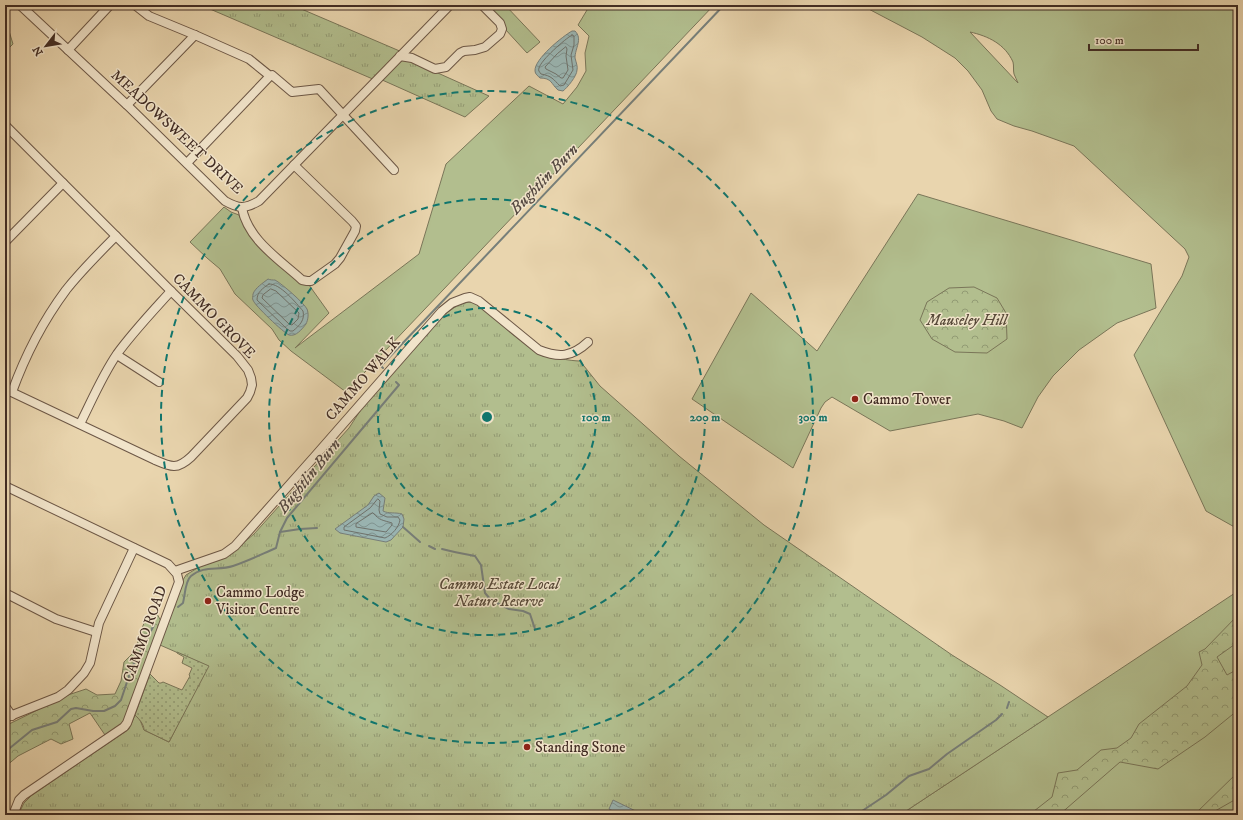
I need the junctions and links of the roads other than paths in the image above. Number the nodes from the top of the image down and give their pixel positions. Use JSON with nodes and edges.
{"nodes":[{"id":1,"x":20,"y":5,"type":"edge"},
{"id":2,"x":135,"y":5,"type":"edge"},
{"id":3,"x":450,"y":5,"type":"edge"},
{"id":4,"x":482,"y":5,"type":"edge"},
{"id":5,"x":107,"y":6,"type":"edge"},
{"id":6,"x":194,"y":35,"type":"junction"},
{"id":7,"x":68,"y":50,"type":"junction"},
{"id":8,"x":400,"y":56,"type":"junction"},
{"id":9,"x":270,"y":76,"type":"junction"},
{"id":10,"x":127,"y":105,"type":"junction"},
{"id":11,"x":343,"y":114,"type":"junction"},
{"id":12,"x":5,"y":126,"type":"edge"},
{"id":13,"x":187,"y":163,"type":"junction"},
{"id":14,"x":294,"y":165,"type":"junction"},
{"id":15,"x":394,"y":170,"type":"dead end"},
{"id":16,"x":63,"y":183,"type":"junction"},
{"id":17,"x":242,"y":208,"type":"junction"},
{"id":18,"x":116,"y":236,"type":"junction"},
{"id":19,"x":5,"y":242,"type":"edge"},
{"id":20,"x":171,"y":291,"type":"junction"},
{"id":21,"x":588,"y":342,"type":"dead end"},
{"id":22,"x":117,"y":355,"type":"junction"},
{"id":23,"x":159,"y":383,"type":"dead end"},
{"id":24,"x":8,"y":390,"type":"edge"},
{"id":25,"x":80,"y":424,"type":"junction"},
{"id":26,"x":5,"y":486,"type":"edge"},
{"id":27,"x":134,"y":548,"type":"junction"},
{"id":28,"x":175,"y":571,"type":"junction"},
{"id":29,"x":5,"y":593,"type":"edge"},
{"id":30,"x":96,"y":632,"type":"junction"},
{"id":31,"x":5,"y":706,"type":"edge"},
{"id":32,"x":8,"y":717,"type":"edge"},
{"id":33,"x":13,"y":815,"type":"edge"}],
"edges":[{"from":1,"to":7,"type":"street","name":"MEADOWSWEET DRIVE"},
{"from":2,"to":6,"type":"street"},
{"from":3,"to":8,"type":"street","name":"MEADOWSWEET DRIVE"},
{"from":4,"to":8,"type":"street"},
{"from":5,"to":7,"type":"street"},
{"from":6,"to":9,"type":"street"},
{"from":6,"to":10,"type":"street"},
{"from":7,"to":10,"type":"street","name":"MEADOWSWEET DRIVE"},
{"from":8,"to":11,"type":"street","name":"MEADOWSWEET DRIVE"},
{"from":9,"to":11,"type":"street"},
{"from":9,"to":13,"type":"street"},
{"from":10,"to":13,"type":"street","name":"MEADOWSWEET DRIVE"},
{"from":11,"to":14,"type":"street","name":"MEADOWSWEET DRIVE"},
{"from":11,"to":15,"type":"street"},
{"from":12,"to":16,"type":"street","name":"CAMMO GROVE"},
{"from":13,"to":17,"type":"street","name":"MEADOWSWEET DRIVE"},
{"from":14,"to":17,"type":"street","name":"MEADOWSWEET DRIVE"},
{"from":14,"to":17,"type":"street"},
{"from":16,"to":18,"type":"street","name":"CAMMO GROVE"},
{"from":16,"to":19,"type":"street"},
{"from":18,"to":20,"type":"street","name":"CAMMO GROVE"},
{"from":18,"to":24,"type":"street"},
{"from":20,"to":22,"type":"street"},
{"from":20,"to":25,"type":"street","name":"CAMMO GROVE"},
{"from":21,"to":28,"type":"street","name":"CAMMO WALK"},
{"from":22,"to":23,"type":"street"},
{"from":22,"to":25,"type":"street"},
{"from":24,"to":25,"type":"street","name":"CAMMO GROVE"},
{"from":26,"to":27,"type":"street","name":"CAMMO ROAD"},
{"from":27,"to":28,"type":"street","name":"CAMMO ROAD"},
{"from":27,"to":30,"type":"street"},
{"from":28,"to":33,"type":"street","name":"CAMMO ROAD"},
{"from":29,"to":30,"type":"street"},
{"from":30,"to":32,"type":"street"},
{"from":31,"to":32,"type":"street"}]}
